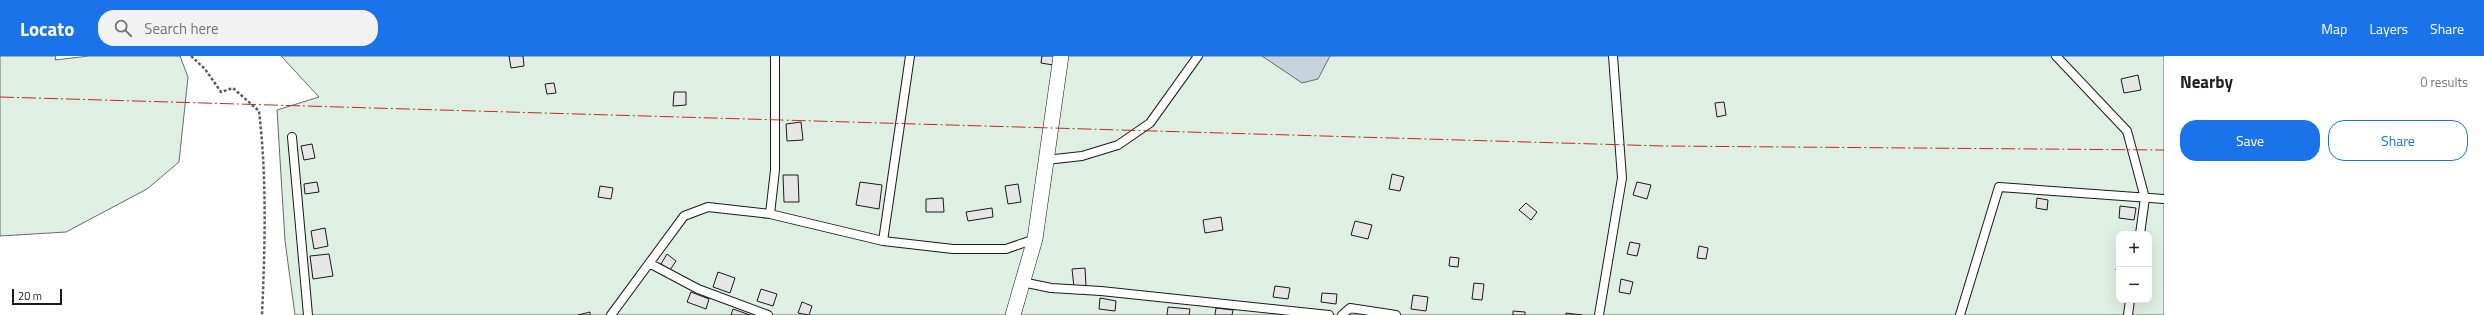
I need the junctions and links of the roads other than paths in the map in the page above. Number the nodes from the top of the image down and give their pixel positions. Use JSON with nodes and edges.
{"nodes":[{"id":1,"x":776,"y":56,"type":"edge"},
{"id":2,"x":910,"y":56,"type":"edge"},
{"id":3,"x":1062,"y":56,"type":"edge"},
{"id":4,"x":1198,"y":56,"type":"edge"},
{"id":5,"x":1613,"y":56,"type":"edge"},
{"id":6,"x":2056,"y":56,"type":"edge"},
{"id":7,"x":292,"y":137,"type":"dead end"},
{"id":8,"x":1046,"y":160,"type":"junction"},
{"id":9,"x":2145,"y":198,"type":"junction"},
{"id":10,"x":2164,"y":199,"type":"edge"},
{"id":11,"x":770,"y":214,"type":"junction"},
{"id":12,"x":2140,"y":231,"type":"edge"},
{"id":13,"x":1035,"y":239,"type":"junction"},
{"id":14,"x":883,"y":241,"type":"junction"},
{"id":15,"x":649,"y":263,"type":"junction"},
{"id":16,"x":1022,"y":282,"type":"junction"},
{"id":17,"x":2130,"y":303,"type":"edge"},
{"id":18,"x":308,"y":315,"type":"edge"},
{"id":19,"x":611,"y":315,"type":"edge"},
{"id":20,"x":768,"y":315,"type":"edge"},
{"id":21,"x":1013,"y":315,"type":"edge"},
{"id":22,"x":1329,"y":315,"type":"edge"},
{"id":23,"x":1342,"y":315,"type":"edge"},
{"id":24,"x":1396,"y":315,"type":"edge"},
{"id":25,"x":1599,"y":315,"type":"edge"},
{"id":26,"x":1960,"y":315,"type":"edge"},
{"id":27,"x":2128,"y":315,"type":"edge"}],
"edges":[{"from":1,"to":11,"type":"lane"},
{"from":2,"to":14,"type":"lane"},
{"from":3,"to":8,"type":"street"},
{"from":4,"to":8,"type":"lane"},
{"from":5,"to":25,"type":"lane"},
{"from":6,"to":9,"type":"lane"},
{"from":7,"to":18,"type":"lane"},
{"from":8,"to":13,"type":"street"},
{"from":9,"to":10,"type":"lane"},
{"from":9,"to":12,"type":"lane"},
{"from":9,"to":26,"type":"lane"},
{"from":11,"to":14,"type":"lane"},
{"from":11,"to":15,"type":"lane"},
{"from":13,"to":14,"type":"lane"},
{"from":13,"to":16,"type":"street"},
{"from":15,"to":19,"type":"lane"},
{"from":15,"to":20,"type":"lane"},
{"from":16,"to":21,"type":"street"},
{"from":16,"to":22,"type":"lane"},
{"from":17,"to":27,"type":"lane"},
{"from":23,"to":24,"type":"lane"}]}
